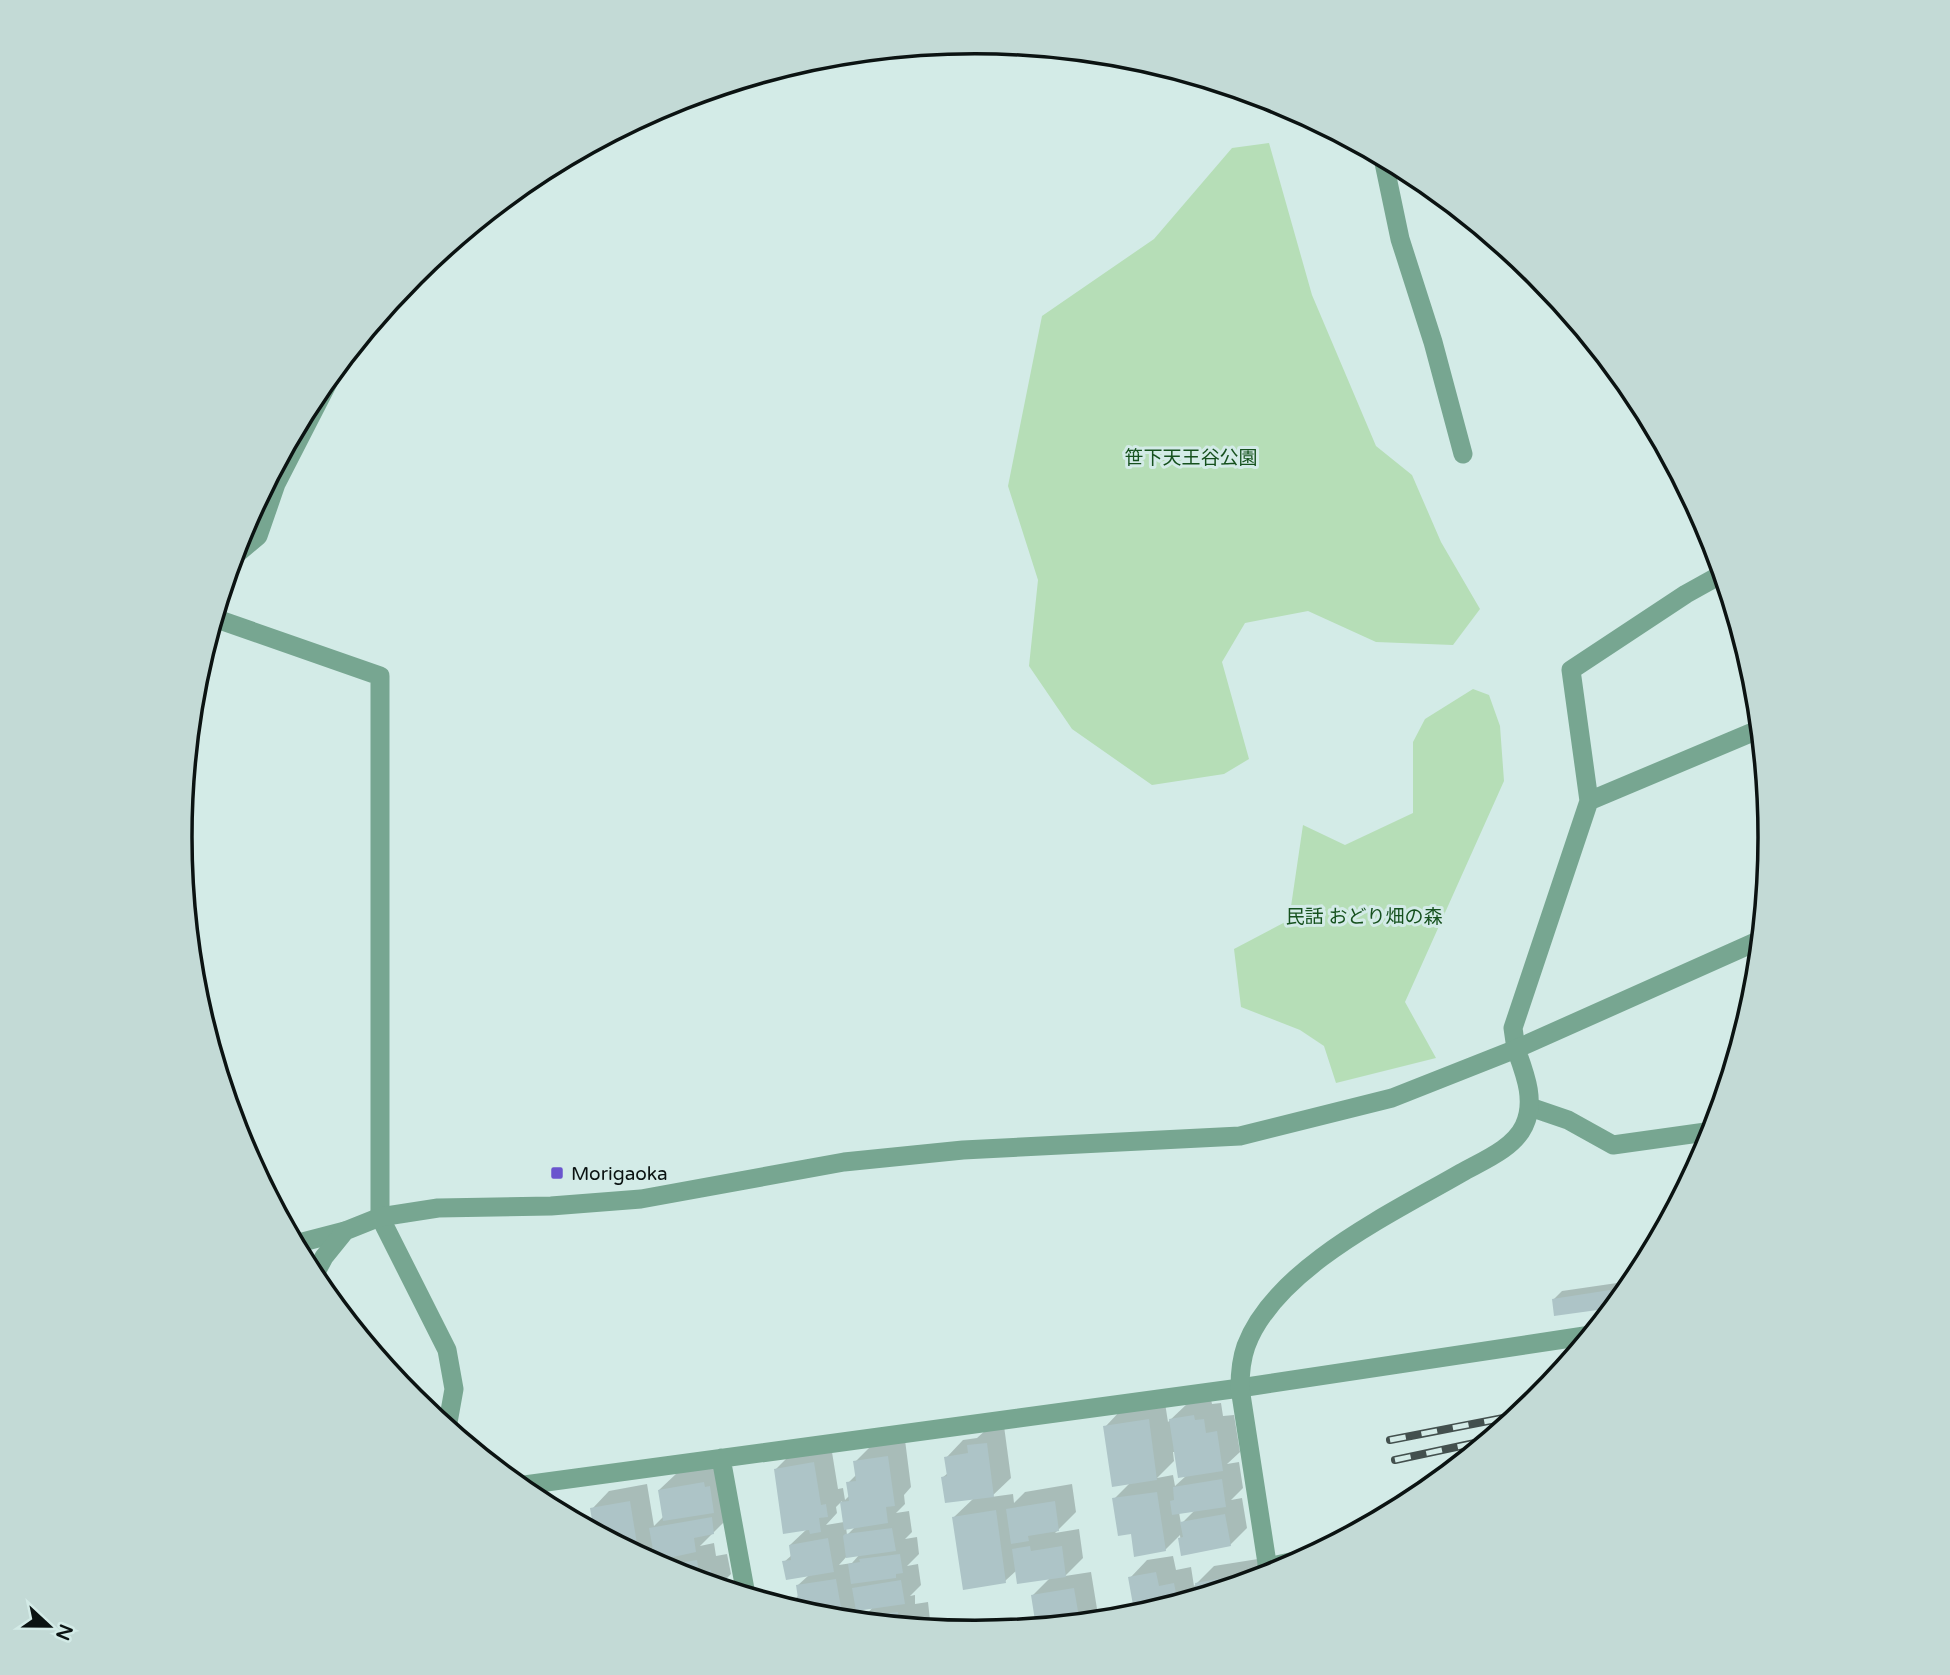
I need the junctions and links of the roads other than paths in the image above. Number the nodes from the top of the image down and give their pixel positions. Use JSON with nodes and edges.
{"nodes":[{"id":1,"x":1386,"y":171,"type":"edge"},
{"id":2,"x":1463,"y":454,"type":"dead end"},
{"id":3,"x":275,"y":488,"type":"edge"},
{"id":4,"x":249,"y":544,"type":"edge"},
{"id":5,"x":1714,"y":578,"type":"edge"},
{"id":6,"x":222,"y":621,"type":"edge"},
{"id":7,"x":1752,"y":733,"type":"edge"},
{"id":8,"x":1589,"y":801,"type":"junction"},
{"id":9,"x":1751,"y":944,"type":"edge"},
{"id":10,"x":1516,"y":1049,"type":"junction"},
{"id":11,"x":1530,"y":1107,"type":"junction"},
{"id":12,"x":1701,"y":1133,"type":"edge"},
{"id":13,"x":380,"y":1217,"type":"junction"},
{"id":14,"x":345,"y":1231,"type":"junction"},
{"id":15,"x":305,"y":1241,"type":"edge"},
{"id":16,"x":319,"y":1266,"type":"edge"},
{"id":17,"x":1578,"y":1337,"type":"edge"},
{"id":18,"x":1240,"y":1388,"type":"junction"},
{"id":19,"x":449,"y":1417,"type":"edge"},
{"id":20,"x":722,"y":1458,"type":"junction"},
{"id":21,"x":533,"y":1484,"type":"edge"},
{"id":22,"x":1267,"y":1564,"type":"edge"},
{"id":23,"x":744,"y":1586,"type":"edge"}],
"edges":[{"from":1,"to":2,"type":"street"},
{"from":3,"to":4,"type":"street"},
{"from":5,"to":8,"type":"street"},
{"from":6,"to":13,"type":"street"},
{"from":7,"to":8,"type":"street"},
{"from":8,"to":10,"type":"street"},
{"from":9,"to":10,"type":"street"},
{"from":10,"to":11,"type":"street"},
{"from":10,"to":13,"type":"street"},
{"from":11,"to":12,"type":"street"},
{"from":11,"to":18,"type":"street"},
{"from":13,"to":14,"type":"street"},
{"from":13,"to":19,"type":"street"},
{"from":14,"to":15,"type":"street"},
{"from":14,"to":16,"type":"street"},
{"from":17,"to":18,"type":"street"},
{"from":18,"to":20,"type":"street"},
{"from":18,"to":22,"type":"street"},
{"from":20,"to":21,"type":"street"},
{"from":20,"to":23,"type":"street"}]}
